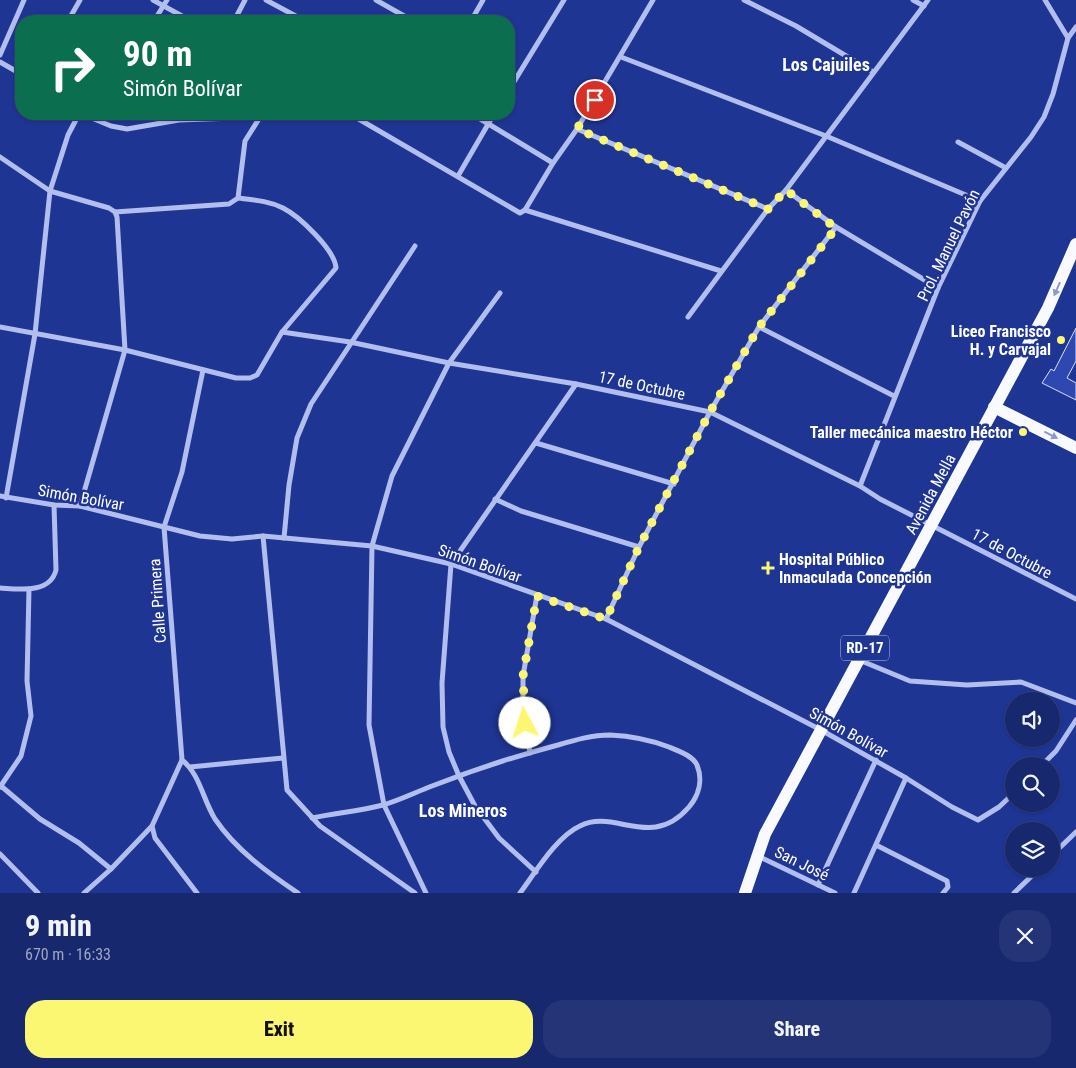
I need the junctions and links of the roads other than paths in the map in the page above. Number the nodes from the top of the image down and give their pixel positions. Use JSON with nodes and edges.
{"nodes":[{"id":1,"x":24,"y":0,"type":"edge"},
{"id":2,"x":80,"y":0,"type":"edge"},
{"id":3,"x":153,"y":0,"type":"edge"},
{"id":4,"x":168,"y":0,"type":"edge"},
{"id":5,"x":245,"y":0,"type":"edge"},
{"id":6,"x":266,"y":0,"type":"edge"},
{"id":7,"x":376,"y":0,"type":"edge"},
{"id":8,"x":483,"y":0,"type":"edge"},
{"id":9,"x":564,"y":0,"type":"edge"},
{"id":10,"x":653,"y":0,"type":"edge"},
{"id":11,"x":744,"y":0,"type":"edge"},
{"id":12,"x":913,"y":0,"type":"edge"},
{"id":13,"x":928,"y":0,"type":"edge"},
{"id":14,"x":1045,"y":0,"type":"edge"},
{"id":15,"x":164,"y":6,"type":"junction"},
{"id":16,"x":924,"y":6,"type":"junction"},
{"id":17,"x":17,"y":15,"type":"edge"},
{"id":18,"x":71,"y":15,"type":"edge"},
{"id":19,"x":158,"y":15,"type":"edge"},
{"id":20,"x":180,"y":15,"type":"edge"},
{"id":21,"x":237,"y":15,"type":"edge"},
{"id":22,"x":294,"y":15,"type":"edge"},
{"id":23,"x":402,"y":15,"type":"edge"},
{"id":24,"x":474,"y":15,"type":"edge"},
{"id":25,"x":15,"y":21,"type":"edge"},
{"id":26,"x":1076,"y":27,"type":"edge"},
{"id":27,"x":1068,"y":38,"type":"junction"},
{"id":28,"x":0,"y":55,"type":"edge"},
{"id":29,"x":621,"y":57,"type":"junction"},
{"id":30,"x":0,"y":62,"type":"edge"},
{"id":31,"x":15,"y":71,"type":"edge"},
{"id":32,"x":873,"y":72,"type":"junction"},
{"id":33,"x":515,"y":81,"type":"edge"},
{"id":34,"x":77,"y":120,"type":"edge"},
{"id":35,"x":103,"y":120,"type":"edge"},
{"id":36,"x":179,"y":120,"type":"edge"},
{"id":37,"x":258,"y":120,"type":"edge"},
{"id":38,"x":360,"y":120,"type":"edge"},
{"id":39,"x":484,"y":120,"type":"edge"},
{"id":40,"x":488,"y":122,"type":"junction"},
{"id":41,"x":577,"y":129,"type":"junction"},
{"id":42,"x":826,"y":136,"type":"junction"},
{"id":43,"x":958,"y":142,"type":"dead end"},
{"id":44,"x":0,"y":157,"type":"edge"},
{"id":45,"x":553,"y":163,"type":"junction"},
{"id":46,"x":1006,"y":168,"type":"junction"},
{"id":47,"x":458,"y":176,"type":"junction"},
{"id":48,"x":786,"y":190,"type":"junction"},
{"id":49,"x":50,"y":191,"type":"junction"},
{"id":50,"x":238,"y":198,"type":"junction"},
{"id":51,"x":980,"y":201,"type":"junction"},
{"id":52,"x":768,"y":209,"type":"junction"},
{"id":53,"x":525,"y":210,"type":"junction"},
{"id":54,"x":115,"y":212,"type":"junction"},
{"id":55,"x":836,"y":228,"type":"junction"},
{"id":56,"x":1076,"y":244,"type":"edge"},
{"id":57,"x":414,"y":246,"type":"dead end"},
{"id":58,"x":1072,"y":266,"type":"edge"},
{"id":59,"x":721,"y":271,"type":"junction"},
{"id":60,"x":938,"y":288,"type":"junction"},
{"id":61,"x":500,"y":292,"type":"dead end"},
{"id":62,"x":688,"y":317,"type":"dead end"},
{"id":63,"x":0,"y":327,"type":"edge"},
{"id":64,"x":759,"y":327,"type":"junction"},
{"id":65,"x":282,"y":332,"type":"junction"},
{"id":66,"x":35,"y":334,"type":"junction"},
{"id":67,"x":350,"y":342,"type":"junction"},
{"id":68,"x":125,"y":350,"type":"junction"},
{"id":69,"x":449,"y":363,"type":"junction"},
{"id":70,"x":204,"y":370,"type":"junction"},
{"id":71,"x":576,"y":384,"type":"junction"},
{"id":72,"x":894,"y":396,"type":"junction"},
{"id":73,"x":994,"y":407,"type":"junction"},
{"id":74,"x":710,"y":412,"type":"junction"},
{"id":75,"x":536,"y":443,"type":"junction"},
{"id":76,"x":1076,"y":448,"type":"edge"},
{"id":77,"x":674,"y":484,"type":"junction"},
{"id":78,"x":860,"y":486,"type":"junction"},
{"id":79,"x":3,"y":497,"type":"edge"},
{"id":80,"x":495,"y":499,"type":"junction"},
{"id":81,"x":54,"y":505,"type":"junction"},
{"id":82,"x":80,"y":506,"type":"junction"},
{"id":83,"x":933,"y":526,"type":"junction"},
{"id":84,"x":164,"y":527,"type":"junction"},
{"id":85,"x":263,"y":536,"type":"junction"},
{"id":86,"x":284,"y":538,"type":"junction"},
{"id":87,"x":372,"y":546,"type":"junction"},
{"id":88,"x":639,"y":547,"type":"junction"},
{"id":89,"x":451,"y":564,"type":"junction"},
{"id":90,"x":0,"y":588,"type":"edge"},
{"id":91,"x":29,"y":589,"type":"junction"},
{"id":92,"x":537,"y":596,"type":"junction"},
{"id":93,"x":1076,"y":599,"type":"edge"},
{"id":94,"x":606,"y":619,"type":"junction"},
{"id":95,"x":859,"y":660,"type":"junction"},
{"id":96,"x":1076,"y":703,"type":"edge"},
{"id":97,"x":1076,"y":720,"type":"edge"},
{"id":98,"x":821,"y":730,"type":"junction"},
{"id":99,"x":530,"y":752,"type":"junction"},
{"id":100,"x":1050,"y":757,"type":"edge"},
{"id":101,"x":283,"y":758,"type":"junction"},
{"id":102,"x":182,"y":760,"type":"junction"},
{"id":103,"x":876,"y":760,"type":"junction"},
{"id":104,"x":190,"y":767,"type":"junction"},
{"id":105,"x":458,"y":776,"type":"junction"},
{"id":106,"x":906,"y":778,"type":"junction"},
{"id":107,"x":0,"y":786,"type":"edge"},
{"id":108,"x":1005,"y":802,"type":"edge"},
{"id":109,"x":384,"y":805,"type":"junction"},
{"id":110,"x":312,"y":818,"type":"junction"},
{"id":111,"x":152,"y":826,"type":"junction"},
{"id":112,"x":1075,"y":834,"type":"edge"},
{"id":113,"x":876,"y":845,"type":"junction"},
{"id":114,"x":1060,"y":848,"type":"edge"},
{"id":115,"x":0,"y":854,"type":"edge"},
{"id":116,"x":758,"y":856,"type":"junction"},
{"id":117,"x":111,"y":869,"type":"junction"},
{"id":118,"x":536,"y":872,"type":"junction"},
{"id":119,"x":1031,"y":877,"type":"edge"},
{"id":120,"x":818,"y":885,"type":"junction"},
{"id":121,"x":38,"y":893,"type":"edge"},
{"id":122,"x":84,"y":893,"type":"edge"},
{"id":123,"x":197,"y":893,"type":"edge"},
{"id":124,"x":298,"y":893,"type":"edge"},
{"id":125,"x":415,"y":893,"type":"edge"},
{"id":126,"x":426,"y":893,"type":"edge"},
{"id":127,"x":520,"y":893,"type":"edge"},
{"id":128,"x":745,"y":893,"type":"edge"},
{"id":129,"x":835,"y":893,"type":"edge"},
{"id":130,"x":854,"y":893,"type":"edge"},
{"id":131,"x":943,"y":893,"type":"edge"},
{"id":132,"x":1014,"y":893,"type":"edge"}],
"edges":[{"from":1,"to":17,"type":"street"},
{"from":2,"to":18,"type":"street"},
{"from":3,"to":15,"type":"street"},
{"from":4,"to":15,"type":"street"},
{"from":5,"to":21,"type":"street"},
{"from":6,"to":22,"type":"street"},
{"from":7,"to":23,"type":"street"},
{"from":8,"to":24,"type":"street"},
{"from":9,"to":33,"type":"street"},
{"from":10,"to":29,"type":"street"},
{"from":11,"to":32,"type":"street"},
{"from":12,"to":16,"type":"street"},
{"from":13,"to":16,"type":"street"},
{"from":14,"to":27,"type":"street"},
{"from":15,"to":19,"type":"street"},
{"from":15,"to":20,"type":"street"},
{"from":16,"to":32,"type":"street"},
{"from":25,"to":28,"type":"street"},
{"from":26,"to":27,"type":"street","name":"Prol. Manuel Pavón"},
{"from":27,"to":46,"type":"street","name":"Prol. Manuel Pavón"},
{"from":29,"to":41,"type":"street"},
{"from":29,"to":42,"type":"street"},
{"from":30,"to":31,"type":"street"},
{"from":32,"to":42,"type":"street"},
{"from":34,"to":49,"type":"street"},
{"from":35,"to":36,"type":"street"},
{"from":37,"to":50,"type":"street"},
{"from":38,"to":47,"type":"street"},
{"from":39,"to":40,"type":"street"},
{"from":40,"to":45,"type":"street"},
{"from":40,"to":47,"type":"street"},
{"from":41,"to":45,"type":"street"},
{"from":41,"to":52,"type":"street"},
{"from":42,"to":48,"type":"street"},
{"from":42,"to":51,"type":"street"},
{"from":43,"to":46,"type":"street"},
{"from":44,"to":49,"type":"street"},
{"from":45,"to":53,"type":"street"},
{"from":46,"to":51,"type":"street","name":"Prol. Manuel Pavón"},
{"from":47,"to":53,"type":"street"},
{"from":48,"to":52,"type":"street"},
{"from":48,"to":55,"type":"street"},
{"from":49,"to":54,"type":"street"},
{"from":49,"to":66,"type":"street"},
{"from":50,"to":54,"type":"street"},
{"from":50,"to":65,"type":"street"},
{"from":51,"to":60,"type":"street","name":"Prol. Manuel Pavón"},
{"from":52,"to":59,"type":"street"},
{"from":53,"to":59,"type":"street"},
{"from":54,"to":68,"type":"street"},
{"from":55,"to":60,"type":"street"},
{"from":55,"to":64,"type":"street"},
{"from":56,"to":58,"type":"main road","name":"Avenida Mella","number":"RD-17"},
{"from":57,"to":67,"type":"street"},
{"from":58,"to":73,"type":"main road","name":"Avenida Mella","number":"RD-17","one_way":true},
{"from":59,"to":62,"type":"street"},
{"from":60,"to":72,"type":"street","name":"Prol. Manuel Pavón"},
{"from":61,"to":69,"type":"street"},
{"from":63,"to":66,"type":"street"},
{"from":64,"to":72,"type":"street"},
{"from":64,"to":74,"type":"street"},
{"from":65,"to":67,"type":"street","name":"17 de Octubre"},
{"from":65,"to":70,"type":"street"},
{"from":66,"to":68,"type":"street"},
{"from":66,"to":79,"type":"street"},
{"from":67,"to":69,"type":"street","name":"17 de Octubre"},
{"from":67,"to":86,"type":"street"},
{"from":68,"to":70,"type":"street"},
{"from":68,"to":82,"type":"street"},
{"from":69,"to":71,"type":"street","name":"17 de Octubre"},
{"from":69,"to":87,"type":"street"},
{"from":70,"to":84,"type":"street","name":"Calle Primera"},
{"from":71,"to":74,"type":"street","name":"17 de Octubre"},
{"from":71,"to":75,"type":"street"},
{"from":72,"to":78,"type":"street","name":"Prol. Manuel Pavón"},
{"from":73,"to":76,"type":"main road","one_way":true},
{"from":73,"to":83,"type":"main road","name":"Avenida Mella","number":"RD-17"},
{"from":74,"to":77,"type":"street"},
{"from":74,"to":78,"type":"street","name":"17 de Octubre"},
{"from":75,"to":77,"type":"street"},
{"from":75,"to":80,"type":"street"},
{"from":77,"to":88,"type":"street"},
{"from":78,"to":83,"type":"street","name":"17 de Octubre"},
{"from":79,"to":81,"type":"street","name":"Simón Bolívar"},
{"from":80,"to":88,"type":"street"},
{"from":80,"to":89,"type":"street"},
{"from":81,"to":82,"type":"street","name":"Simón Bolívar"},
{"from":81,"to":91,"type":"street"},
{"from":82,"to":84,"type":"street","name":"Simón Bolívar"},
{"from":83,"to":93,"type":"street","name":"17 de Octubre"},
{"from":83,"to":95,"type":"main road","name":"Avenida Mella","number":"RD-17"},
{"from":84,"to":85,"type":"street","name":"Simón Bolívar"},
{"from":84,"to":102,"type":"street","name":"Calle Primera"},
{"from":85,"to":86,"type":"street","name":"Simón Bolívar"},
{"from":85,"to":101,"type":"street"},
{"from":86,"to":87,"type":"street","name":"Simón Bolívar"},
{"from":87,"to":89,"type":"street","name":"Simón Bolívar"},
{"from":87,"to":109,"type":"street"},
{"from":88,"to":94,"type":"street"},
{"from":89,"to":92,"type":"street","name":"Simón Bolívar"},
{"from":89,"to":105,"type":"street"},
{"from":90,"to":91,"type":"street"},
{"from":91,"to":107,"type":"street"},
{"from":92,"to":94,"type":"street","name":"Simón Bolívar"},
{"from":92,"to":99,"type":"street"},
{"from":94,"to":98,"type":"street","name":"Simón Bolívar"},
{"from":95,"to":96,"type":"street"},
{"from":95,"to":98,"type":"main road","name":"Avenida Mella","number":"RD-17"},
{"from":97,"to":100,"type":"street"},
{"from":98,"to":103,"type":"street","name":"Simón Bolívar"},
{"from":98,"to":116,"type":"main road","name":"Avenida Mella","number":"RD-17"},
{"from":99,"to":105,"type":"street"},
{"from":99,"to":118,"type":"street"},
{"from":101,"to":104,"type":"street"},
{"from":101,"to":110,"type":"street"},
{"from":102,"to":104,"type":"street"},
{"from":102,"to":111,"type":"street"},
{"from":103,"to":106,"type":"street","name":"Simón Bolívar"},
{"from":103,"to":120,"type":"street"},
{"from":104,"to":124,"type":"street"},
{"from":105,"to":109,"type":"street"},
{"from":105,"to":118,"type":"street"},
{"from":106,"to":108,"type":"street","name":"Simón Bolívar"},
{"from":106,"to":113,"type":"street"},
{"from":107,"to":117,"type":"street"},
{"from":109,"to":110,"type":"street"},
{"from":109,"to":126,"type":"street"},
{"from":110,"to":125,"type":"street"},
{"from":111,"to":117,"type":"street"},
{"from":111,"to":123,"type":"street"},
{"from":112,"to":114,"type":"street"},
{"from":113,"to":130,"type":"street"},
{"from":113,"to":131,"type":"street"},
{"from":115,"to":121,"type":"street"},
{"from":116,"to":120,"type":"street","name":"San José"},
{"from":116,"to":128,"type":"main road","name":"Avenida Mella","number":"RD-17"},
{"from":117,"to":122,"type":"street"},
{"from":118,"to":127,"type":"street"},
{"from":119,"to":132,"type":"street"},
{"from":120,"to":129,"type":"street","name":"San José"}]}
